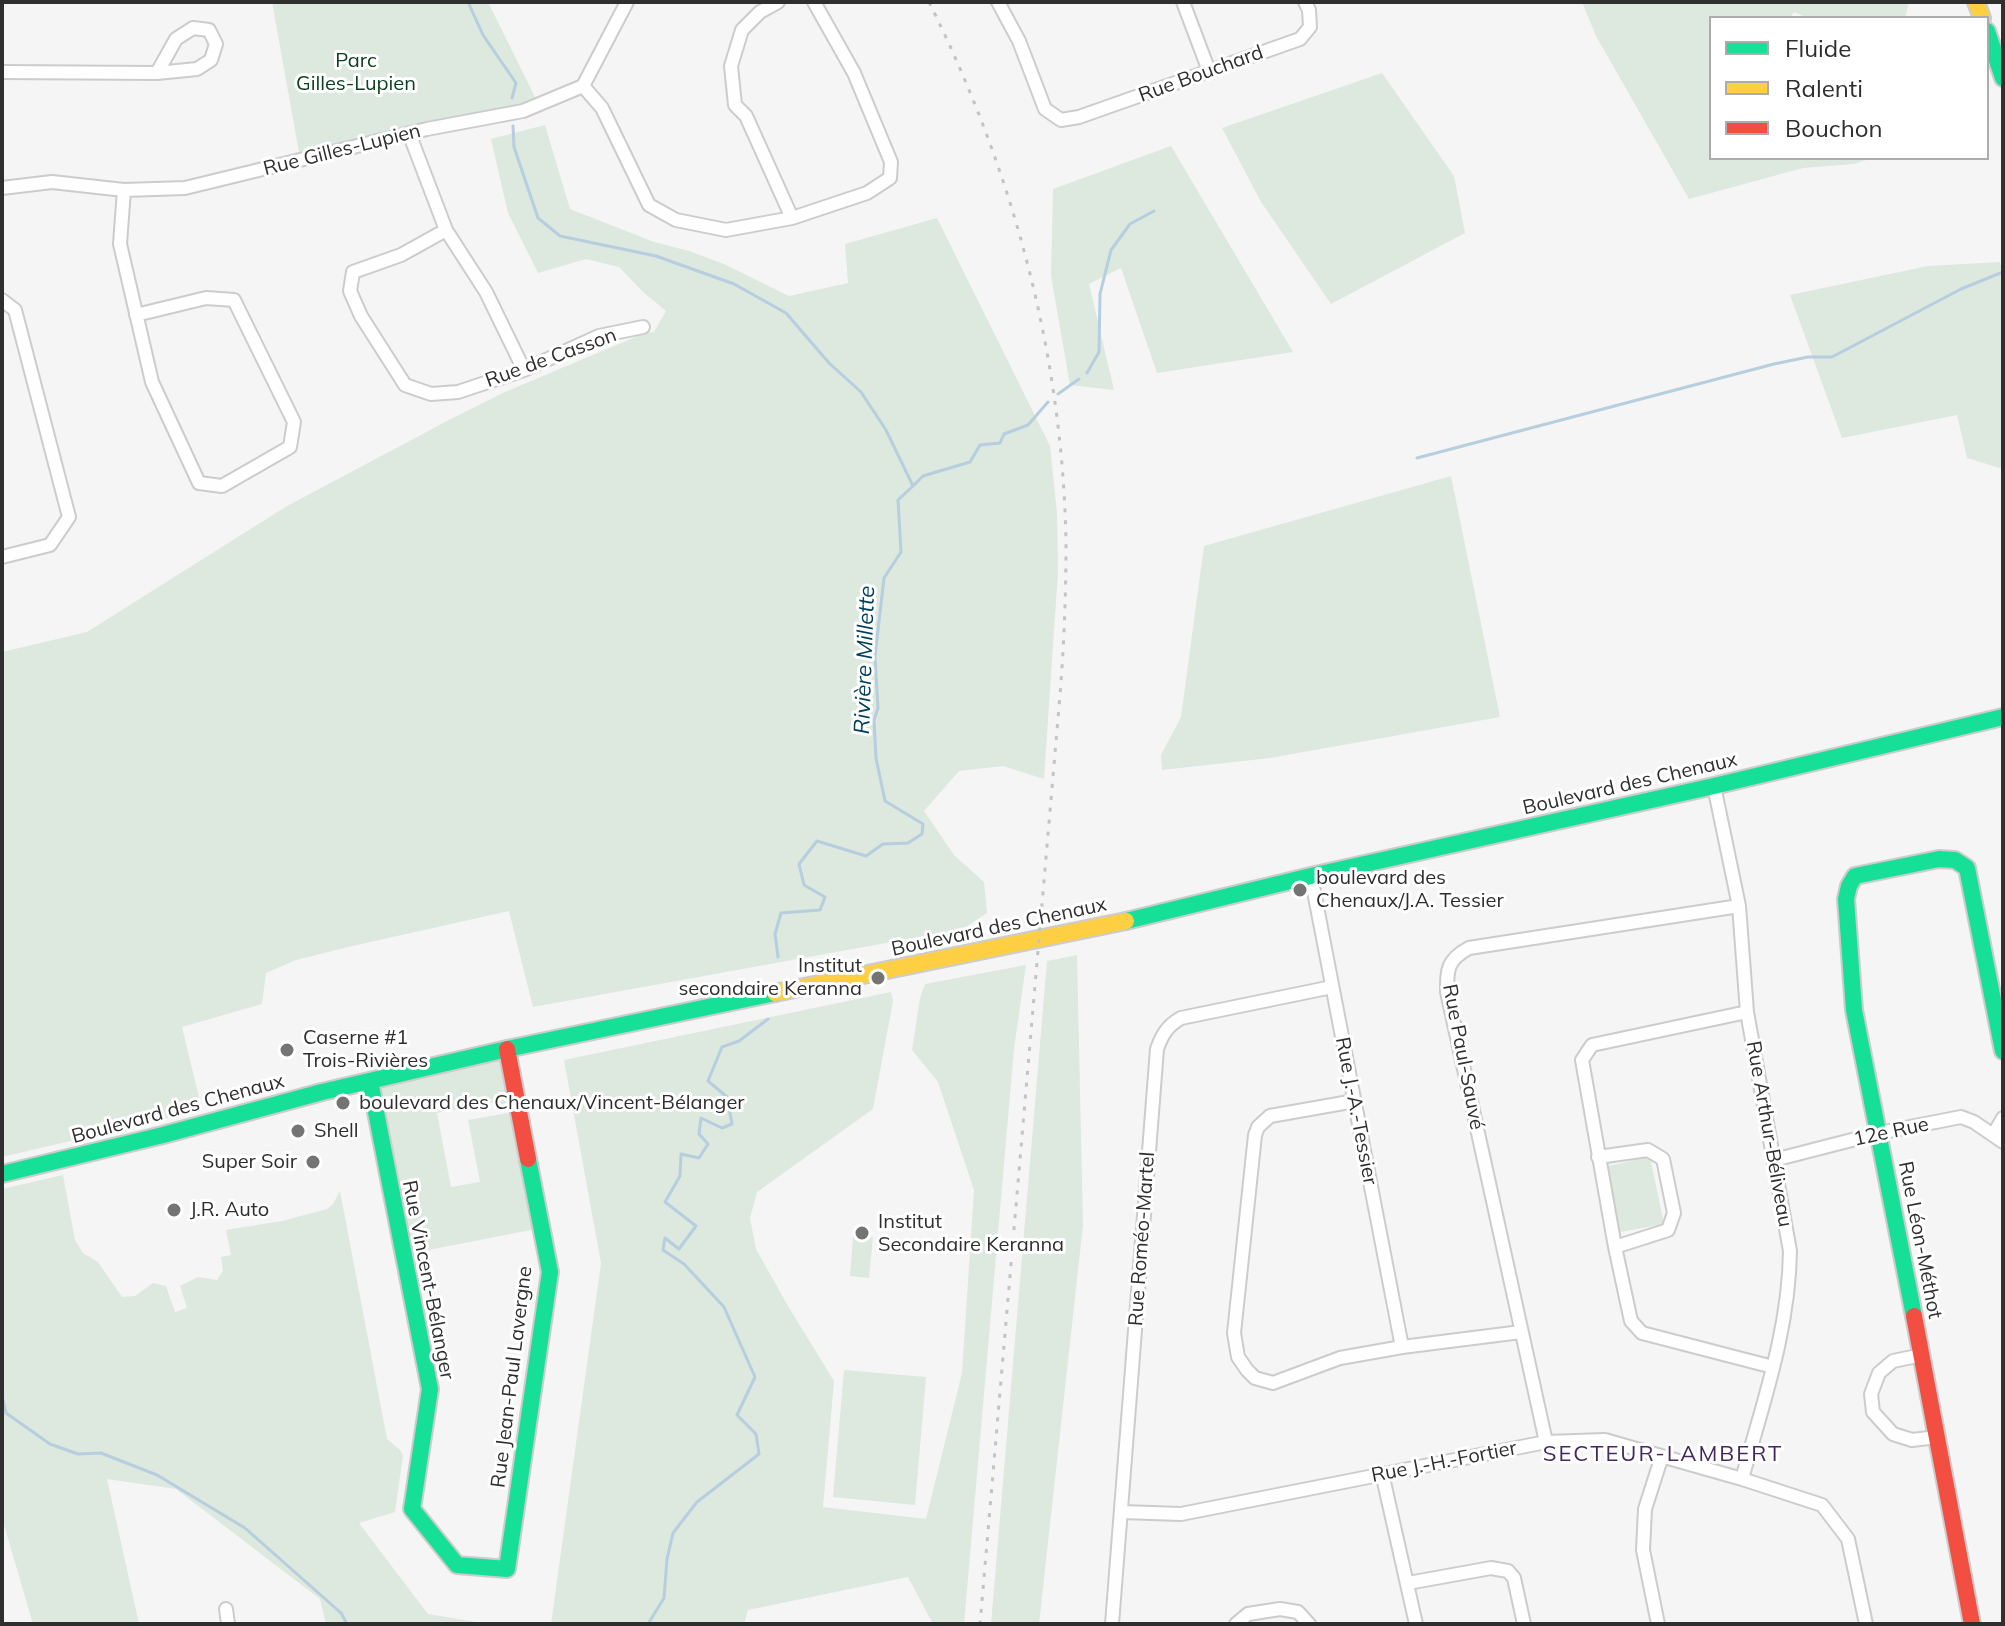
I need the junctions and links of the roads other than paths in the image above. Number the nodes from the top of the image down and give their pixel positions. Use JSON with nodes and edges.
{"nodes":[{"id":1,"x":627,"y":2,"type":"edge"},
{"id":2,"x":778,"y":2,"type":"edge"},
{"id":3,"x":814,"y":2,"type":"edge"},
{"id":4,"x":998,"y":2,"type":"edge"},
{"id":5,"x":1183,"y":2,"type":"edge"},
{"id":6,"x":1305,"y":2,"type":"edge"},
{"id":7,"x":1989,"y":37,"type":"edge"},
{"id":8,"x":1209,"y":71,"type":"junction"},
{"id":9,"x":2,"y":72,"type":"edge"},
{"id":10,"x":157,"y":73,"type":"junction"},
{"id":11,"x":2003,"y":78,"type":"edge"},
{"id":12,"x":583,"y":86,"type":"junction"},
{"id":13,"x":409,"y":133,"type":"junction"},
{"id":14,"x":2,"y":188,"type":"edge"},
{"id":15,"x":124,"y":190,"type":"junction"},
{"id":16,"x":792,"y":218,"type":"junction"},
{"id":17,"x":446,"y":230,"type":"junction"},
{"id":18,"x":2,"y":300,"type":"edge"},
{"id":19,"x":136,"y":315,"type":"junction"},
{"id":20,"x":643,"y":327,"type":"dead end"},
{"id":21,"x":524,"y":370,"type":"junction"},
{"id":22,"x":2,"y":557,"type":"edge"},
{"id":23,"x":2003,"y":717,"type":"edge"},
{"id":24,"x":1714,"y":786,"type":"junction"},
{"id":25,"x":1311,"y":876,"type":"junction"},
{"id":26,"x":1739,"y":906,"type":"junction"},
{"id":27,"x":1332,"y":987,"type":"junction"},
{"id":28,"x":1747,"y":1012,"type":"junction"},
{"id":29,"x":507,"y":1049,"type":"junction"},
{"id":30,"x":2003,"y":1051,"type":"edge"},
{"id":31,"x":370,"y":1081,"type":"junction"},
{"id":32,"x":1355,"y":1101,"type":"junction"},
{"id":33,"x":2003,"y":1118,"type":"edge"},
{"id":34,"x":1879,"y":1133,"type":"junction"},
{"id":35,"x":1998,"y":1138,"type":"edge"},
{"id":36,"x":1598,"y":1157,"type":"junction"},
{"id":37,"x":1774,"y":1160,"type":"junction"},
{"id":38,"x":2,"y":1174,"type":"edge"},
{"id":39,"x":1615,"y":1247,"type":"junction"},
{"id":40,"x":1521,"y":1332,"type":"junction"},
{"id":41,"x":1402,"y":1347,"type":"junction"},
{"id":42,"x":1922,"y":1355,"type":"junction"},
{"id":43,"x":1773,"y":1367,"type":"junction"},
{"id":44,"x":1937,"y":1437,"type":"junction"},
{"id":45,"x":1546,"y":1442,"type":"junction"},
{"id":46,"x":1662,"y":1456,"type":"junction"},
{"id":47,"x":1382,"y":1473,"type":"junction"},
{"id":48,"x":1742,"y":1479,"type":"junction"},
{"id":49,"x":1122,"y":1512,"type":"junction"},
{"id":50,"x":507,"y":1569,"type":"joint"},
{"id":51,"x":1408,"y":1583,"type":"junction"},
{"id":52,"x":226,"y":1609,"type":"dead end"},
{"id":53,"x":228,"y":1624,"type":"edge"},
{"id":54,"x":1112,"y":1624,"type":"edge"},
{"id":55,"x":1236,"y":1624,"type":"edge"},
{"id":56,"x":1309,"y":1624,"type":"edge"},
{"id":57,"x":1416,"y":1624,"type":"edge"},
{"id":58,"x":1524,"y":1624,"type":"edge"},
{"id":59,"x":1658,"y":1624,"type":"edge"},
{"id":60,"x":1866,"y":1624,"type":"edge"},
{"id":61,"x":1972,"y":1624,"type":"edge"}],
"edges":[{"from":1,"to":12,"type":"street"},
{"from":2,"to":16,"type":"street"},
{"from":3,"to":16,"type":"street"},
{"from":4,"to":8,"type":"street","name":"Rue Bouchard"},
{"from":5,"to":8,"type":"street"},
{"from":6,"to":8,"type":"street","name":"Rue Bouchard"},
{"from":7,"to":11,"type":"street"},
{"from":9,"to":10,"type":"street"},
{"from":10,"to":10,"type":"street"},
{"from":12,"to":13,"type":"street","name":"Rue Gilles-Lupien"},
{"from":12,"to":16,"type":"street"},
{"from":13,"to":15,"type":"street","name":"Rue Gilles-Lupien"},
{"from":13,"to":17,"type":"street"},
{"from":14,"to":15,"type":"street","name":"Rue Gilles-Lupien"},
{"from":15,"to":19,"type":"street"},
{"from":17,"to":21,"type":"street"},
{"from":17,"to":21,"type":"street","name":"Rue de Casson"},
{"from":18,"to":22,"type":"street"},
{"from":19,"to":19,"type":"street"},
{"from":20,"to":21,"type":"street","name":"Rue de Casson"},
{"from":23,"to":24,"type":"street","name":"Boulevard des Chenaux"},
{"from":24,"to":25,"type":"street","name":"Boulevard des Chenaux"},
{"from":24,"to":26,"type":"street","name":"Rue Arthur-Béliveau"},
{"from":25,"to":27,"type":"street","name":"Rue J.-A.-Tessier"},
{"from":25,"to":29,"type":"street","name":"Boulevard des Chenaux"},
{"from":26,"to":28,"type":"street","name":"Rue Arthur-Béliveau"},
{"from":26,"to":40,"type":"street","name":"Rue Paul-Sauvé"},
{"from":27,"to":32,"type":"street","name":"Rue J.-A.-Tessier"},
{"from":27,"to":49,"type":"street","name":"Rue Roméo-Martel"},
{"from":28,"to":36,"type":"street"},
{"from":28,"to":37,"type":"street","name":"Rue Arthur-Béliveau"},
{"from":29,"to":31,"type":"street","name":"Boulevard des Chenaux"},
{"from":29,"to":50,"type":"street","name":"Rue Jean-Paul Lavergne"},
{"from":30,"to":34,"type":"street","name":"Rue Léon-Méthot"},
{"from":31,"to":38,"type":"street","name":"Boulevard des Chenaux"},
{"from":31,"to":50,"type":"street","name":"Rue Vincent-Bélanger"},
{"from":32,"to":41,"type":"street","name":"Rue J.-A.-Tessier"},
{"from":32,"to":41,"type":"street"},
{"from":33,"to":35,"type":"street"},
{"from":34,"to":35,"type":"street","name":"12e Rue"},
{"from":34,"to":37,"type":"street","name":"12e Rue"},
{"from":34,"to":42,"type":"street","name":"Rue Léon-Méthot"},
{"from":36,"to":39,"type":"street"},
{"from":36,"to":39,"type":"street"},
{"from":37,"to":43,"type":"street","name":"Rue Arthur-Béliveau"},
{"from":39,"to":43,"type":"street"},
{"from":40,"to":41,"type":"street"},
{"from":40,"to":45,"type":"street","name":"Rue Paul-Sauvé"},
{"from":42,"to":44,"type":"street","name":"Rue Léon-Méthot"},
{"from":42,"to":44,"type":"street"},
{"from":43,"to":48,"type":"street","name":"Rue Arthur-Béliveau"},
{"from":44,"to":61,"type":"street","name":"Rue Léon-Méthot"},
{"from":45,"to":46,"type":"street","name":"Rue J.-H.-Fortier"},
{"from":45,"to":47,"type":"street","name":"Rue J.-H.-Fortier"},
{"from":46,"to":48,"type":"street","name":"Rue J.-H.-Fortier"},
{"from":46,"to":59,"type":"street"},
{"from":47,"to":49,"type":"street","name":"Rue J.-H.-Fortier"},
{"from":47,"to":51,"type":"street"},
{"from":48,"to":60,"type":"street","name":"Rue J.-H.-Fortier"},
{"from":49,"to":54,"type":"street","name":"Rue Roméo-Martel"},
{"from":51,"to":57,"type":"street"},
{"from":51,"to":58,"type":"street"},
{"from":52,"to":53,"type":"street"},
{"from":55,"to":56,"type":"street"}]}
